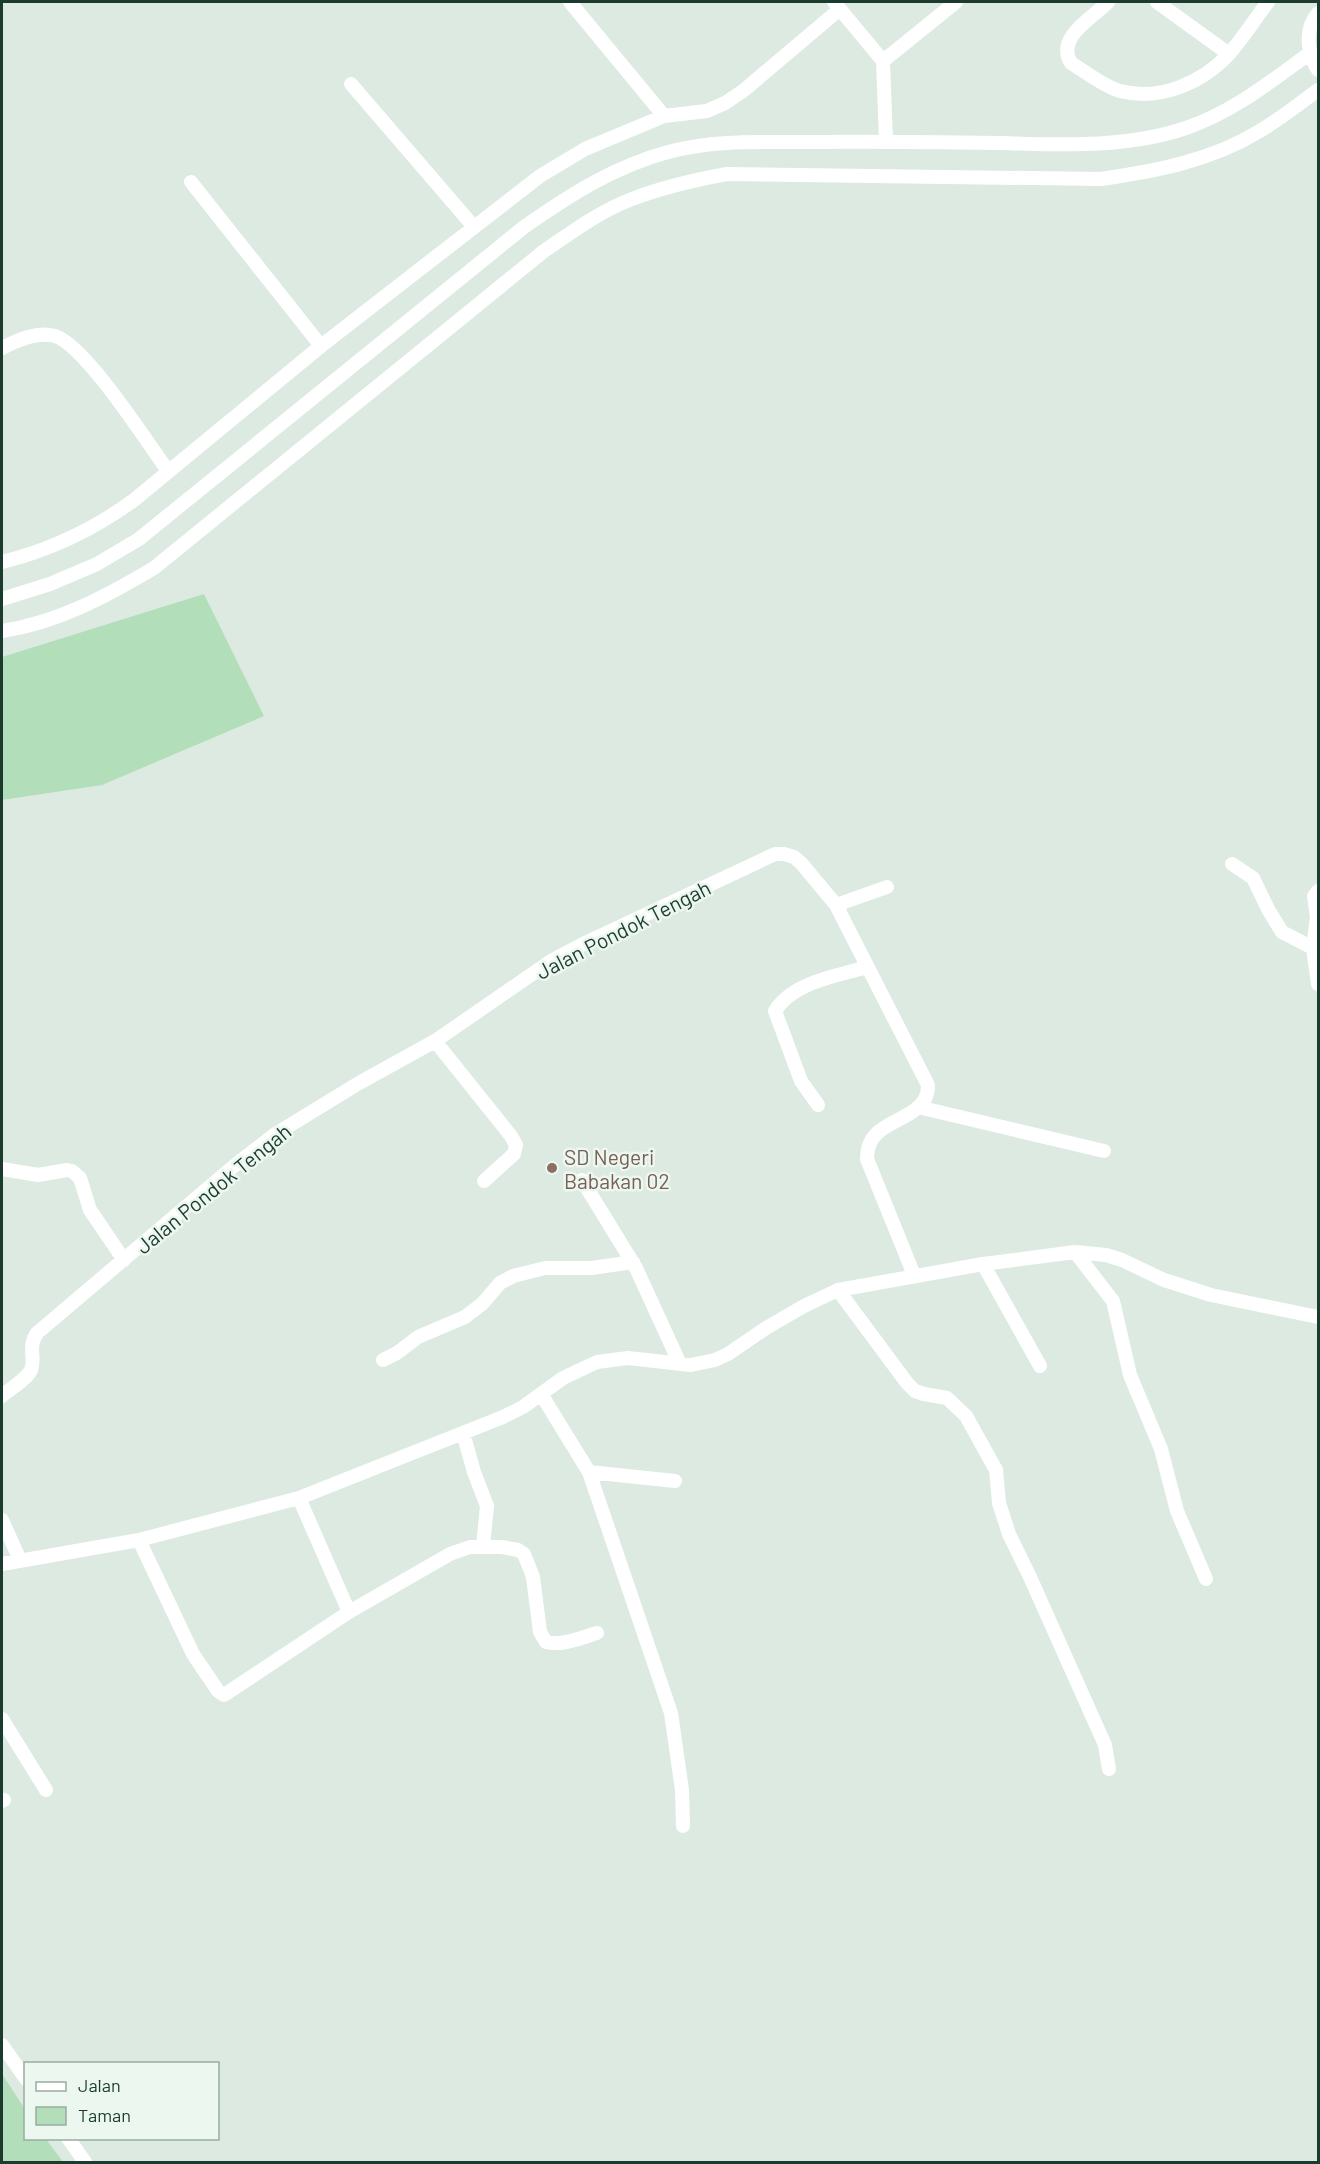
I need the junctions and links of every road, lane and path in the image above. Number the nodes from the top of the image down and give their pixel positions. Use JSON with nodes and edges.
{"nodes":[{"id":1,"x":570,"y":2,"type":"edge"},
{"id":2,"x":956,"y":2,"type":"edge"},
{"id":3,"x":1108,"y":2,"type":"edge"},
{"id":4,"x":1157,"y":2,"type":"edge"},
{"id":5,"x":1268,"y":2,"type":"edge"},
{"id":6,"x":837,"y":5,"type":"edge"},
{"id":7,"x":1318,"y":13,"type":"edge"},
{"id":8,"x":1310,"y":53,"type":"junction"},
{"id":9,"x":1229,"y":54,"type":"junction"},
{"id":10,"x":883,"y":61,"type":"junction"},
{"id":11,"x":1318,"y":70,"type":"edge"},
{"id":12,"x":351,"y":84,"type":"dead end"},
{"id":13,"x":1318,"y":90,"type":"edge"},
{"id":14,"x":664,"y":116,"type":"junction"},
{"id":15,"x":886,"y":141,"type":"junction"},
{"id":16,"x":190,"y":182,"type":"dead end"},
{"id":17,"x":474,"y":227,"type":"junction"},
{"id":18,"x":321,"y":346,"type":"junction"},
{"id":19,"x":2,"y":348,"type":"edge"},
{"id":20,"x":168,"y":471,"type":"junction"},
{"id":21,"x":2,"y":562,"type":"edge"},
{"id":22,"x":2,"y":599,"type":"edge"},
{"id":23,"x":2,"y":631,"type":"edge"},
{"id":24,"x":1232,"y":864,"type":"dead end"},
{"id":25,"x":887,"y":887,"type":"dead end"},
{"id":26,"x":1318,"y":891,"type":"edge"},
{"id":27,"x":836,"y":905,"type":"junction"},
{"id":28,"x":1313,"y":948,"type":"junction"},
{"id":29,"x":867,"y":967,"type":"junction"},
{"id":30,"x":1318,"y":984,"type":"edge"},
{"id":31,"x":435,"y":1041,"type":"junction"},
{"id":32,"x":818,"y":1105,"type":"dead end"},
{"id":33,"x":918,"y":1107,"type":"junction"},
{"id":34,"x":1104,"y":1150,"type":"dead end"},
{"id":35,"x":2,"y":1169,"type":"edge"},
{"id":36,"x":582,"y":1180,"type":"dead end"},
{"id":37,"x":484,"y":1181,"type":"dead end"},
{"id":38,"x":1075,"y":1252,"type":"junction"},
{"id":39,"x":124,"y":1260,"type":"junction"},
{"id":40,"x":633,"y":1263,"type":"junction"},
{"id":41,"x":983,"y":1264,"type":"junction"},
{"id":42,"x":914,"y":1275,"type":"junction"},
{"id":43,"x":838,"y":1290,"type":"junction"},
{"id":44,"x":1318,"y":1317,"type":"edge"},
{"id":45,"x":382,"y":1360,"type":"dead end"},
{"id":46,"x":680,"y":1364,"type":"junction"},
{"id":47,"x":1040,"y":1366,"type":"dead end"},
{"id":48,"x":541,"y":1394,"type":"junction"},
{"id":49,"x":2,"y":1396,"type":"edge"},
{"id":50,"x":463,"y":1433,"type":"junction"},
{"id":51,"x":589,"y":1472,"type":"junction"},
{"id":52,"x":675,"y":1481,"type":"dead end"},
{"id":53,"x":299,"y":1498,"type":"junction"},
{"id":54,"x":2,"y":1520,"type":"edge"},
{"id":55,"x":139,"y":1540,"type":"junction"},
{"id":56,"x":483,"y":1546,"type":"junction"},
{"id":57,"x":20,"y":1560,"type":"junction"},
{"id":58,"x":2,"y":1564,"type":"edge"},
{"id":59,"x":1206,"y":1579,"type":"dead end"},
{"id":60,"x":349,"y":1612,"type":"junction"},
{"id":61,"x":597,"y":1634,"type":"dead end"},
{"id":62,"x":2,"y":1719,"type":"edge"},
{"id":63,"x":1109,"y":1768,"type":"dead end"},
{"id":64,"x":46,"y":1790,"type":"dead end"},
{"id":65,"x":683,"y":1826,"type":"dead end"},
{"id":66,"x":2,"y":2045,"type":"edge"},
{"id":67,"x":24,"y":2076,"type":"edge"},
{"id":68,"x":69,"y":2140,"type":"edge"},
{"id":69,"x":85,"y":2163,"type":"edge"}],
"edges":[{"from":1,"to":14,"type":"street"},
{"from":2,"to":10,"type":"street"},
{"from":3,"to":9,"type":"street"},
{"from":4,"to":9,"type":"street"},
{"from":5,"to":9,"type":"street"},
{"from":6,"to":10,"type":"street"},
{"from":6,"to":14,"type":"street"},
{"from":7,"to":8,"type":"street"},
{"from":8,"to":11,"type":"street"},
{"from":8,"to":15,"type":"street"},
{"from":10,"to":15,"type":"street"},
{"from":12,"to":17,"type":"street"},
{"from":13,"to":23,"type":"street"},
{"from":14,"to":17,"type":"street"},
{"from":15,"to":22,"type":"street"},
{"from":16,"to":18,"type":"street"},
{"from":17,"to":18,"type":"street"},
{"from":18,"to":20,"type":"street"},
{"from":19,"to":20,"type":"street"},
{"from":20,"to":21,"type":"street"},
{"from":24,"to":28,"type":"street"},
{"from":25,"to":27,"type":"street"},
{"from":26,"to":28,"type":"street"},
{"from":27,"to":29,"type":"street","name":"Jalan Pondok Tengah"},
{"from":27,"to":31,"type":"street","name":"Jalan Pondok Tengah"},
{"from":28,"to":30,"type":"street"},
{"from":29,"to":32,"type":"street"},
{"from":29,"to":33,"type":"street","name":"Jalan Pondok Tengah"},
{"from":31,"to":37,"type":"street"},
{"from":31,"to":39,"type":"street","name":"Jalan Pondok Tengah"},
{"from":33,"to":34,"type":"street"},
{"from":33,"to":42,"type":"street"},
{"from":35,"to":39,"type":"street"},
{"from":36,"to":40,"type":"street"},
{"from":38,"to":41,"type":"street"},
{"from":38,"to":44,"type":"street"},
{"from":38,"to":59,"type":"street"},
{"from":39,"to":49,"type":"street","name":"Jalan Pondok Tengah"},
{"from":40,"to":45,"type":"street"},
{"from":40,"to":46,"type":"street"},
{"from":41,"to":42,"type":"street"},
{"from":41,"to":47,"type":"street"},
{"from":42,"to":43,"type":"street"},
{"from":43,"to":46,"type":"street"},
{"from":43,"to":63,"type":"street"},
{"from":46,"to":48,"type":"street"},
{"from":48,"to":50,"type":"street"},
{"from":48,"to":51,"type":"street"},
{"from":50,"to":53,"type":"street"},
{"from":50,"to":56,"type":"street"},
{"from":51,"to":52,"type":"street"},
{"from":51,"to":65,"type":"street"},
{"from":53,"to":55,"type":"street"},
{"from":53,"to":60,"type":"street"},
{"from":54,"to":57,"type":"street"},
{"from":55,"to":57,"type":"street"},
{"from":55,"to":60,"type":"street"},
{"from":56,"to":60,"type":"street"},
{"from":56,"to":61,"type":"street"},
{"from":57,"to":58,"type":"street"},
{"from":62,"to":64,"type":"street"},
{"from":66,"to":67,"type":"street"},
{"from":68,"to":69,"type":"street"}]}
